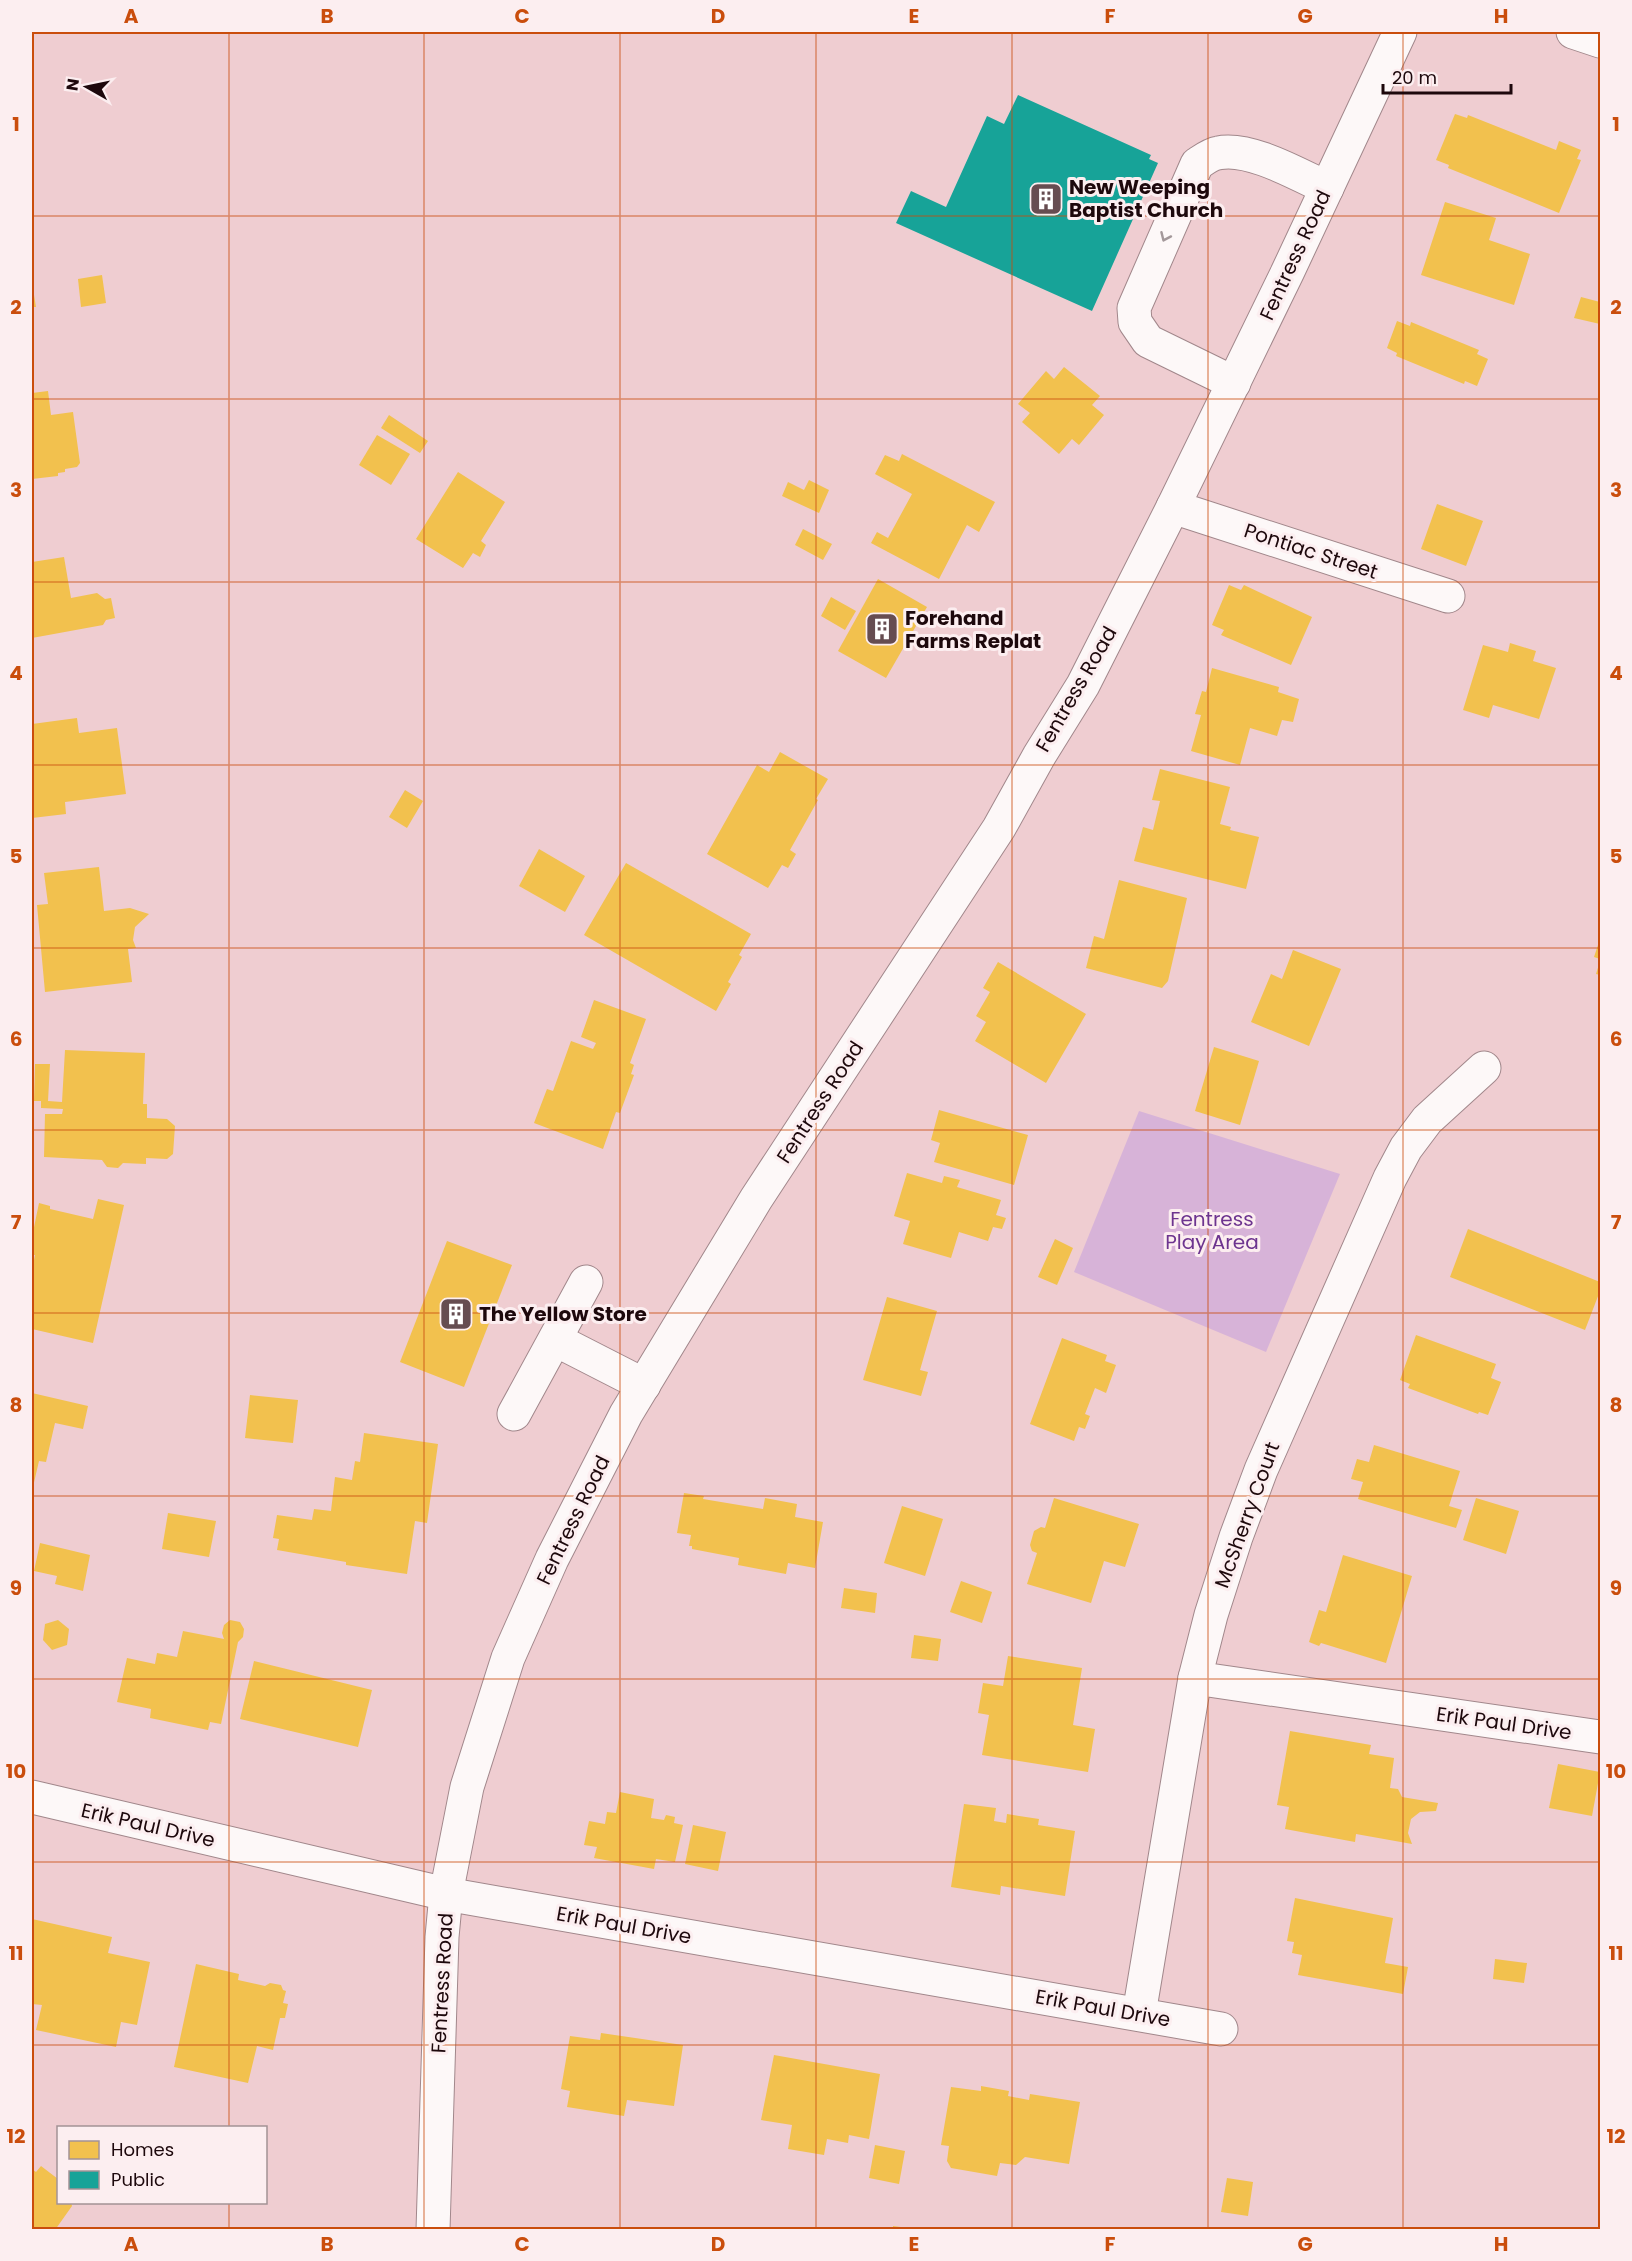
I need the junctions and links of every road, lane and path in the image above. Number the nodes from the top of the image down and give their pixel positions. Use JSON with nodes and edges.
{"nodes":[{"id":1,"x":1400,"y":32,"type":"edge"},
{"id":2,"x":1573,"y":32,"type":"edge"},
{"id":3,"x":1600,"y":41,"type":"edge"},
{"id":4,"x":1327,"y":188,"type":"junction"},
{"id":5,"x":1234,"y":383,"type":"junction"},
{"id":6,"x":1173,"y":507,"type":"junction"},
{"id":7,"x":1448,"y":596,"type":"dead end"},
{"id":8,"x":1484,"y":1068,"type":"dead end"},
{"id":9,"x":586,"y":1282,"type":"dead end"},
{"id":10,"x":556,"y":1340,"type":"junction"},
{"id":11,"x":644,"y":1385,"type":"junction"},
{"id":12,"x":514,"y":1414,"type":"dead end"},
{"id":13,"x":1195,"y":1678,"type":"junction"},
{"id":14,"x":1600,"y":1737,"type":"edge"},
{"id":15,"x":32,"y":1797,"type":"edge"},
{"id":16,"x":446,"y":1894,"type":"junction"},
{"id":17,"x":1139,"y":2014,"type":"junction"},
{"id":18,"x":1221,"y":2029,"type":"dead end"},
{"id":19,"x":433,"y":2229,"type":"edge"}],
"edges":[{"from":1,"to":4,"type":"street","name":"Fentress Road"},
{"from":2,"to":3,"type":"street"},
{"from":4,"to":5,"type":"street","name":"Fentress Road"},
{"from":4,"to":5,"type":"street","one_way":true},
{"from":5,"to":6,"type":"street","name":"Fentress Road"},
{"from":6,"to":7,"type":"street","name":"Pontiac Street"},
{"from":6,"to":11,"type":"street","name":"Fentress Road"},
{"from":8,"to":13,"type":"street","name":"McSherry Court"},
{"from":9,"to":10,"type":"street"},
{"from":10,"to":11,"type":"street"},
{"from":10,"to":12,"type":"street"},
{"from":11,"to":16,"type":"street","name":"Fentress Road"},
{"from":13,"to":14,"type":"street","name":"Erik Paul Drive"},
{"from":13,"to":17,"type":"street","name":"McSherry Court"},
{"from":15,"to":16,"type":"street","name":"Erik Paul Drive"},
{"from":16,"to":17,"type":"street","name":"Erik Paul Drive"},
{"from":16,"to":19,"type":"street","name":"Fentress Road"},
{"from":17,"to":18,"type":"street","name":"Erik Paul Drive"}]}
